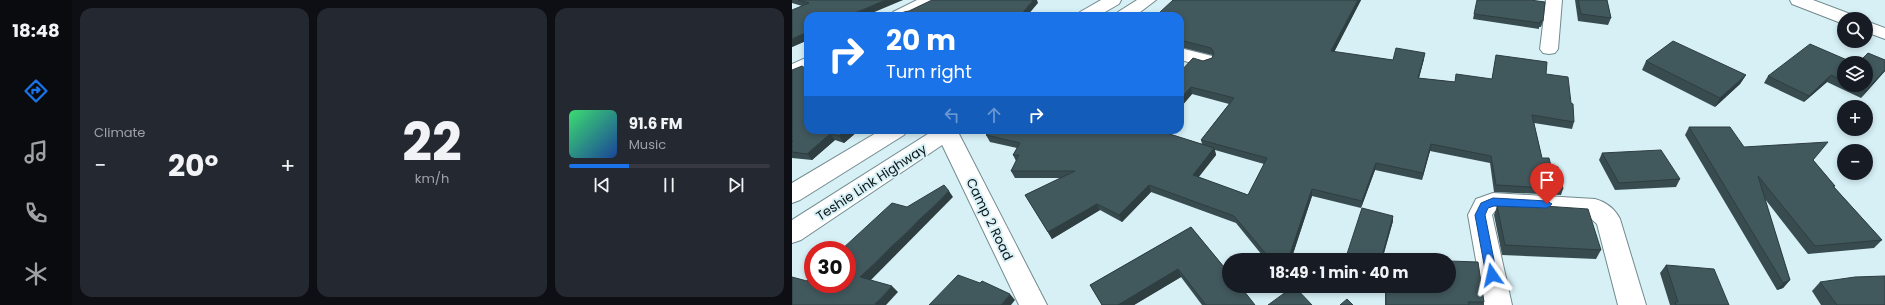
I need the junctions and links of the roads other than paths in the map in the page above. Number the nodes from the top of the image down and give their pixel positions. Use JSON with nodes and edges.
{"nodes":[{"id":1,"x":930,"y":0,"type":"edge"},
{"id":2,"x":1113,"y":0,"type":"edge"},
{"id":3,"x":1148,"y":0,"type":"edge"},
{"id":4,"x":1554,"y":0,"type":"edge"},
{"id":5,"x":1798,"y":0,"type":"edge"},
{"id":6,"x":907,"y":12,"type":"edge"},
{"id":7,"x":1093,"y":12,"type":"edge"},
{"id":8,"x":1130,"y":12,"type":"edge"},
{"id":9,"x":1837,"y":15,"type":"edge"},
{"id":10,"x":1873,"y":29,"type":"edge"},
{"id":11,"x":1885,"y":34,"type":"edge"},
{"id":12,"x":1549,"y":49,"type":"dead end"},
{"id":13,"x":1184,"y":55,"type":"edge"},
{"id":14,"x":1205,"y":60,"type":"edge"},
{"id":15,"x":804,"y":65,"type":"edge"},
{"id":16,"x":792,"y":71,"type":"edge"},
{"id":17,"x":890,"y":134,"type":"edge"},
{"id":18,"x":943,"y":134,"type":"edge"},
{"id":19,"x":949,"y":134,"type":"edge"},
{"id":20,"x":792,"y":194,"type":"edge"},
{"id":21,"x":792,"y":233,"type":"edge"},
{"id":22,"x":1033,"y":305,"type":"edge"},
{"id":23,"x":1498,"y":305,"type":"edge"},
{"id":24,"x":1632,"y":305,"type":"edge"}],
"edges":[{"from":1,"to":6,"type":"street"},
{"from":2,"to":7,"type":"street"},
{"from":3,"to":8,"type":"street"},
{"from":4,"to":12,"type":"street"},
{"from":5,"to":9,"type":"street"},
{"from":10,"to":11,"type":"street"},
{"from":13,"to":14,"type":"street"},
{"from":15,"to":16,"type":"street"},
{"from":17,"to":20,"type":"street"},
{"from":18,"to":21,"type":"street","name":"Teshie Link Highway"},
{"from":19,"to":22,"type":"street","name":"Camp 2 Road"},
{"from":23,"to":24,"type":"street"}]}
